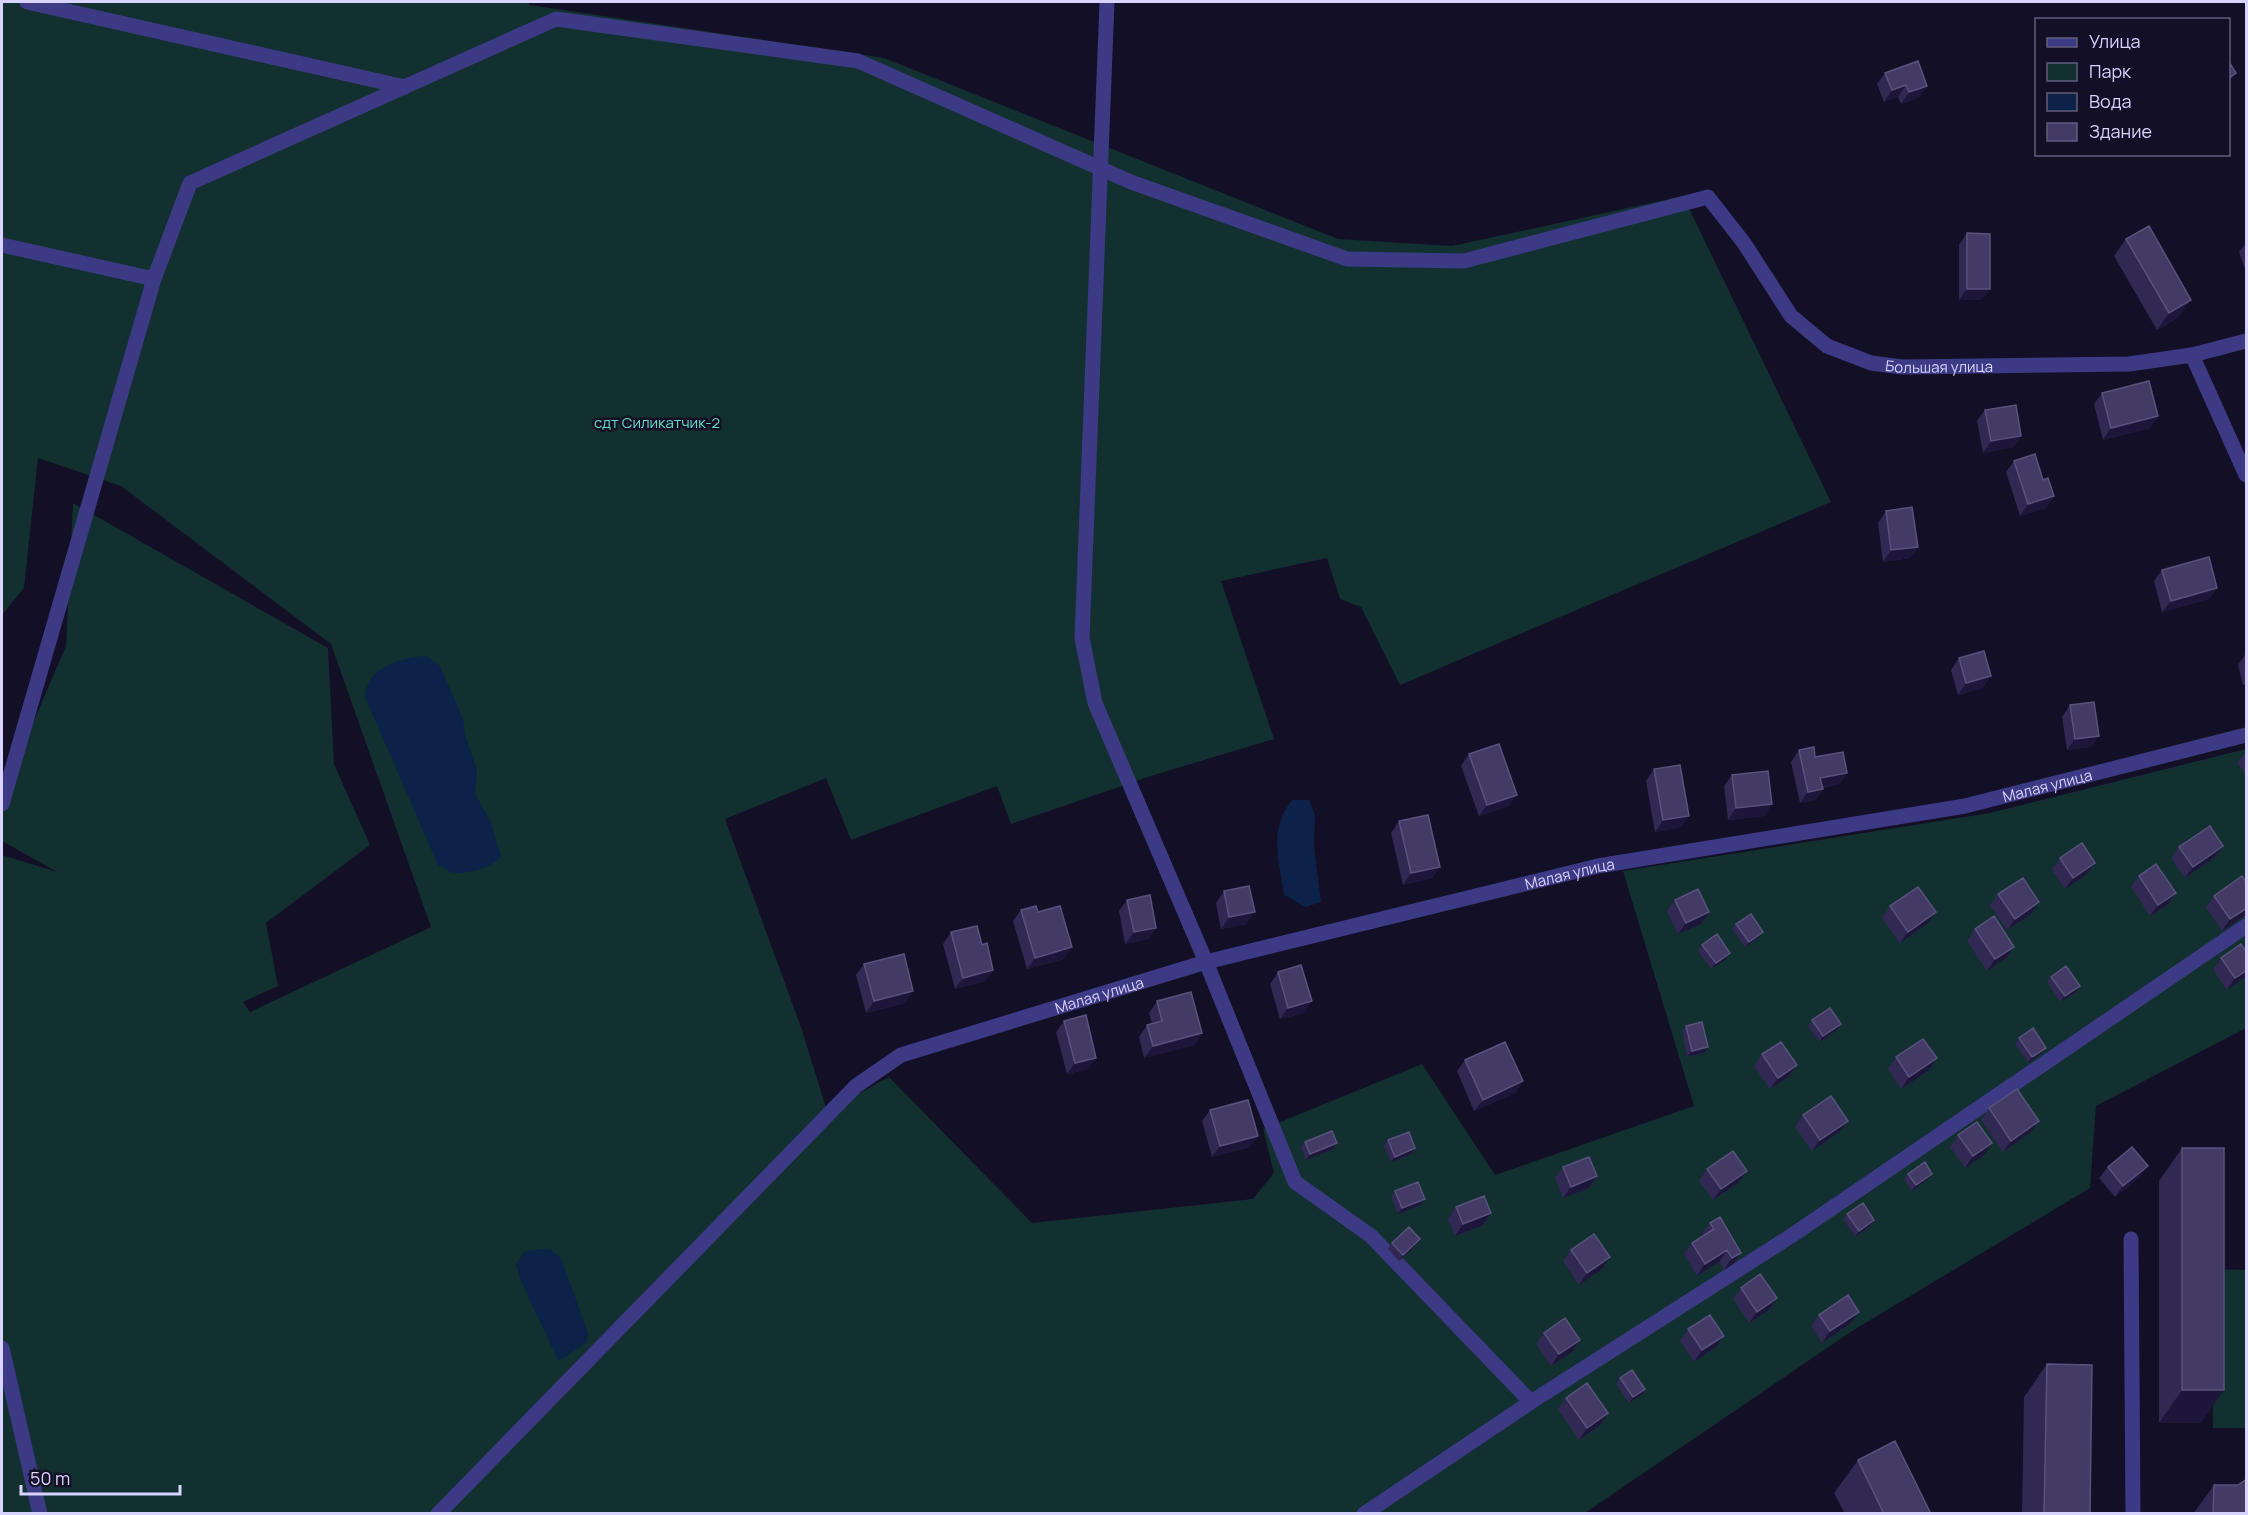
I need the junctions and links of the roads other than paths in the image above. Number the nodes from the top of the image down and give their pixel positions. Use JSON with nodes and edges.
{"nodes":[{"id":1,"x":27,"y":2,"type":"edge"},
{"id":2,"x":1107,"y":2,"type":"edge"},
{"id":3,"x":405,"y":87,"type":"junction"},
{"id":4,"x":1102,"y":167,"type":"junction"},
{"id":5,"x":2,"y":245,"type":"edge"},
{"id":6,"x":154,"y":279,"type":"junction"},
{"id":7,"x":2247,"y":341,"type":"edge"},
{"id":8,"x":2192,"y":355,"type":"junction"},
{"id":9,"x":2247,"y":475,"type":"edge"},
{"id":10,"x":2247,"y":735,"type":"edge"},
{"id":11,"x":2,"y":804,"type":"edge"},
{"id":12,"x":2247,"y":926,"type":"edge"},
{"id":13,"x":1206,"y":962,"type":"junction"},
{"id":14,"x":2131,"y":1239,"type":"dead end"},
{"id":15,"x":2,"y":1348,"type":"edge"},
{"id":16,"x":1531,"y":1402,"type":"junction"},
{"id":17,"x":40,"y":1514,"type":"edge"},
{"id":18,"x":438,"y":1514,"type":"edge"},
{"id":19,"x":1364,"y":1514,"type":"edge"},
{"id":20,"x":2133,"y":1514,"type":"edge"}],
"edges":[{"from":1,"to":3,"type":"street"},
{"from":2,"to":4,"type":"street"},
{"from":3,"to":4,"type":"street"},
{"from":3,"to":6,"type":"street"},
{"from":4,"to":8,"type":"street","name":"Большая улица"},
{"from":4,"to":13,"type":"street"},
{"from":5,"to":6,"type":"street"},
{"from":6,"to":11,"type":"street"},
{"from":7,"to":8,"type":"street","name":"Большая улица"},
{"from":8,"to":9,"type":"street"},
{"from":10,"to":13,"type":"street","name":"Малая улица"},
{"from":12,"to":16,"type":"street"},
{"from":13,"to":16,"type":"street"},
{"from":13,"to":18,"type":"street","name":"Малая улица"},
{"from":14,"to":20,"type":"street"},
{"from":15,"to":17,"type":"street"},
{"from":16,"to":19,"type":"street"}]}
